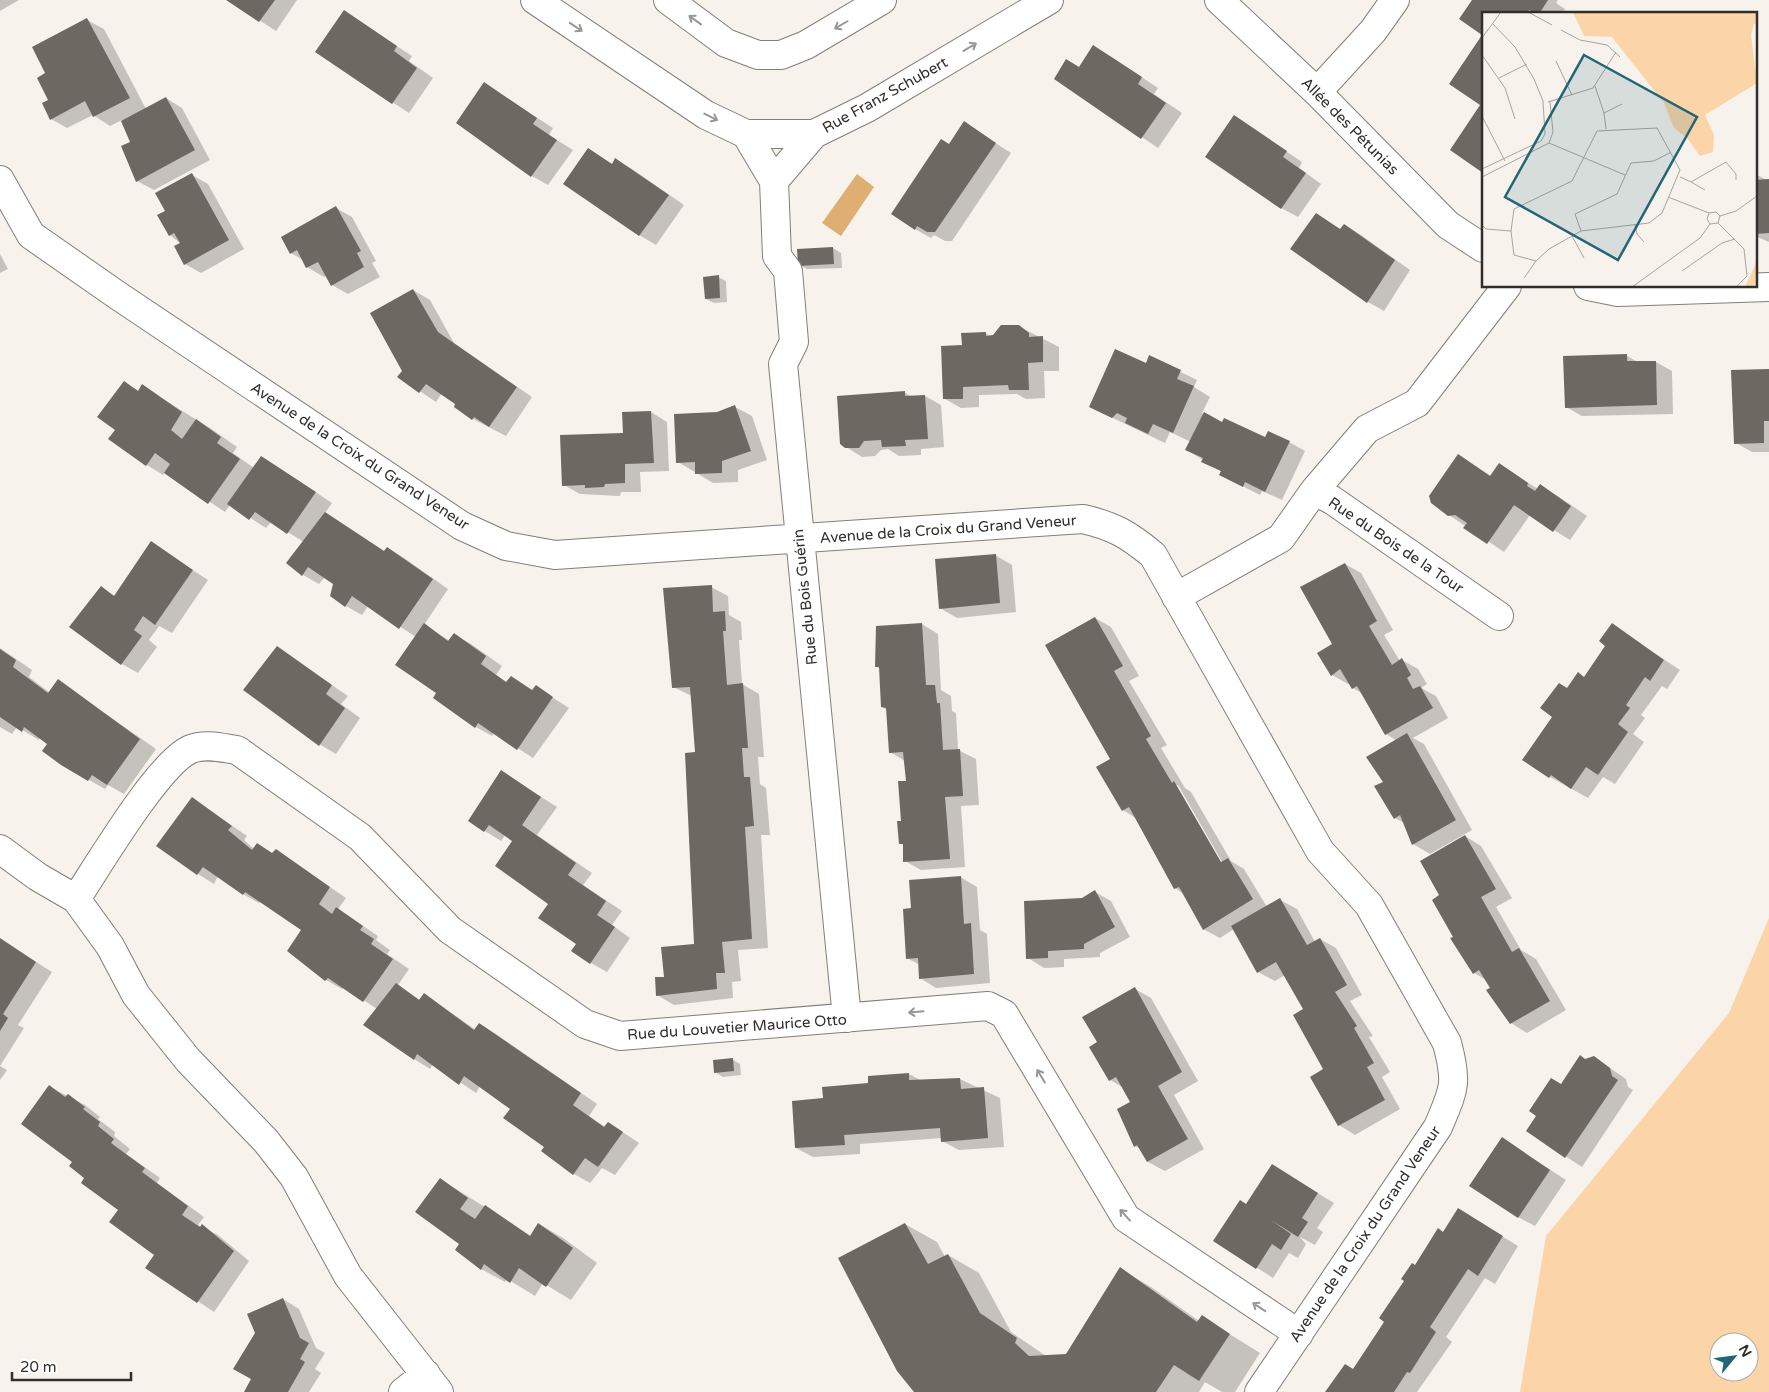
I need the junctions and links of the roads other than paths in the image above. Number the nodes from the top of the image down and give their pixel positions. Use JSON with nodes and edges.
{"nodes":[{"id":1,"x":535,"y":0,"type":"edge"},
{"id":2,"x":668,"y":0,"type":"edge"},
{"id":3,"x":882,"y":0,"type":"edge"},
{"id":4,"x":1049,"y":0,"type":"edge"},
{"id":5,"x":1219,"y":0,"type":"edge"},
{"id":6,"x":1395,"y":0,"type":"edge"},
{"id":7,"x":1317,"y":92,"type":"junction"},
{"id":8,"x":746,"y":134,"type":"junction"},
{"id":9,"x":814,"y":134,"type":"junction"},
{"id":10,"x":0,"y":180,"type":"edge"},
{"id":11,"x":774,"y":181,"type":"junction"},
{"id":12,"x":1482,"y":247,"type":"edge"},
{"id":13,"x":1756,"y":287,"type":"edge"},
{"id":14,"x":1769,"y":287,"type":"edge"},
{"id":15,"x":1505,"y":288,"type":"edge"},
{"id":16,"x":1598,"y":288,"type":"edge"},
{"id":17,"x":1739,"y":288,"type":"edge"},
{"id":18,"x":1314,"y":491,"type":"junction"},
{"id":19,"x":800,"y":539,"type":"junction"},
{"id":20,"x":1176,"y":597,"type":"junction"},
{"id":21,"x":1500,"y":616,"type":"dead end"},
{"id":22,"x":0,"y":850,"type":"edge"},
{"id":23,"x":76,"y":899,"type":"junction"},
{"id":24,"x":847,"y":1018,"type":"junction"},
{"id":25,"x":1299,"y":1334,"type":"junction"},
{"id":26,"x":432,"y":1383,"type":"edge"},
{"id":27,"x":403,"y":1392,"type":"edge"},
{"id":28,"x":1259,"y":1392,"type":"edge"}],
"edges":[{"from":1,"to":8,"type":"street","name":"Rue Franz Schubert","one_way":true},
{"from":3,"to":2,"type":"street","one_way":true},
{"from":9,"to":4,"type":"street","name":"Rue Franz Schubert","one_way":true},
{"from":5,"to":7,"type":"street","name":"Allée des Pétunias"},
{"from":6,"to":7,"type":"street"},
{"from":7,"to":12,"type":"street","name":"Allée des Pétunias"},
{"from":8,"to":9,"type":"street","name":"Rue Franz Schubert"},
{"from":8,"to":11,"type":"street","name":"Rue du Bois Guérin"},
{"from":9,"to":11,"type":"street"},
{"from":10,"to":19,"type":"street","name":"Avenue de la Croix du Grand Veneur"},
{"from":11,"to":19,"type":"street","name":"Rue du Bois Guérin"},
{"from":13,"to":14,"type":"street"},
{"from":15,"to":18,"type":"street"},
{"from":16,"to":17,"type":"street"},
{"from":18,"to":20,"type":"street","name":"Rue du Bois de la Tour"},
{"from":18,"to":21,"type":"street","name":"Rue du Bois de la Tour"},
{"from":19,"to":20,"type":"street","name":"Avenue de la Croix du Grand Veneur"},
{"from":19,"to":24,"type":"street","name":"Rue du Bois Guérin"},
{"from":20,"to":25,"type":"street","name":"Avenue de la Croix du Grand Veneur"},
{"from":22,"to":23,"type":"street"},
{"from":23,"to":24,"type":"street","name":"Rue du Louvetier Maurice Otto"},
{"from":23,"to":26,"type":"street"},
{"from":25,"to":24,"type":"street","name":"Rue du Louvetier Maurice Otto","one_way":true},
{"from":25,"to":28,"type":"street","name":"Avenue de la Croix du Grand Veneur"},
{"from":26,"to":27,"type":"street"}]}
